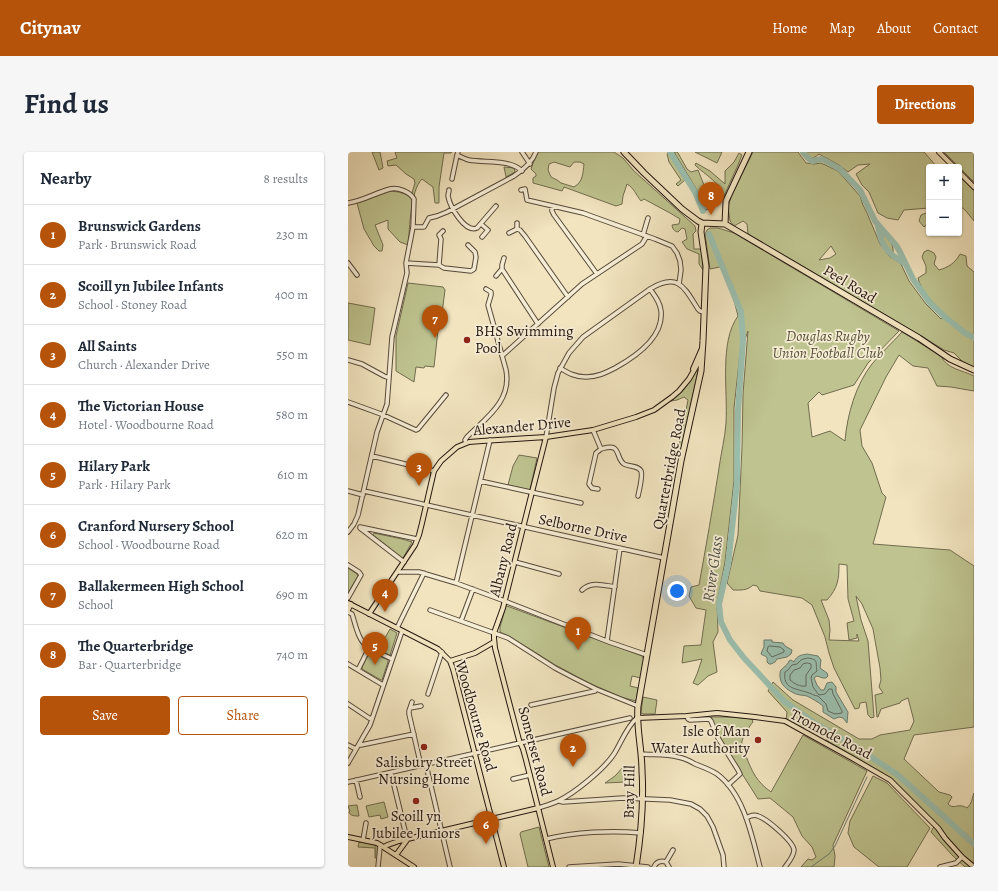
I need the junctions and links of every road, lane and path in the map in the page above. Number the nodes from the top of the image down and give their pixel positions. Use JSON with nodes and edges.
{"nodes":[{"id":1,"x":522,"y":152,"type":"edge"},
{"id":2,"x":536,"y":152,"type":"edge"},
{"id":3,"x":624,"y":152,"type":"edge"},
{"id":4,"x":749,"y":152,"type":"edge"},
{"id":5,"x":939,"y":152,"type":"edge"},
{"id":6,"x":458,"y":154,"type":"edge"},
{"id":7,"x":530,"y":164,"type":"junction"},
{"id":8,"x":951,"y":164,"type":"edge"},
{"id":9,"x":522,"y":171,"type":"junction"},
{"id":10,"x":962,"y":175,"type":"edge"},
{"id":11,"x":452,"y":180,"type":"dead end"},
{"id":12,"x":974,"y":187,"type":"edge"},
{"id":13,"x":525,"y":189,"type":"dead end"},
{"id":14,"x":449,"y":190,"type":"dead end"},
{"id":15,"x":348,"y":203,"type":"edge"},
{"id":16,"x":496,"y":206,"type":"dead end"},
{"id":17,"x":552,"y":206,"type":"junction"},
{"id":18,"x":454,"y":208,"type":"junction"},
{"id":19,"x":648,"y":218,"type":"dead end"},
{"id":20,"x":517,"y":223,"type":"dead end"},
{"id":21,"x":703,"y":223,"type":"junction"},
{"id":22,"x":481,"y":224,"type":"junction"},
{"id":23,"x":725,"y":224,"type":"junction"},
{"id":24,"x":413,"y":227,"type":"junction"},
{"id":25,"x":517,"y":229,"type":"junction"},
{"id":26,"x":443,"y":231,"type":"dead end"},
{"id":27,"x":434,"y":232,"type":"dead end"},
{"id":28,"x":509,"y":233,"type":"dead end"},
{"id":29,"x":439,"y":234,"type":"junction"},
{"id":30,"x":643,"y":235,"type":"junction"},
{"id":31,"x":648,"y":236,"type":"junction"},
{"id":32,"x":482,"y":237,"type":"dead end"},
{"id":33,"x":466,"y":250,"type":"dead end"},
{"id":34,"x":504,"y":258,"type":"dead end"},
{"id":35,"x":348,"y":263,"type":"edge"},
{"id":36,"x":406,"y":263,"type":"junction"},
{"id":37,"x":439,"y":265,"type":"junction"},
{"id":38,"x":502,"y":269,"type":"junction"},
{"id":39,"x":597,"y":274,"type":"junction"},
{"id":40,"x":357,"y":275,"type":"dead end"},
{"id":41,"x":496,"y":276,"type":"dead end"},
{"id":42,"x":679,"y":284,"type":"junction"},
{"id":43,"x":486,"y":289,"type":"dead end"},
{"id":44,"x":650,"y":289,"type":"junction"},
{"id":45,"x":568,"y":297,"type":"junction"},
{"id":46,"x":704,"y":312,"type":"junction"},
{"id":47,"x":538,"y":324,"type":"junction"},
{"id":48,"x":703,"y":345,"type":"junction"},
{"id":49,"x":502,"y":356,"type":"junction"},
{"id":50,"x":702,"y":357,"type":"junction"},
{"id":51,"x":348,"y":360,"type":"edge"},
{"id":52,"x":560,"y":368,"type":"junction"},
{"id":53,"x":974,"y":370,"type":"edge"},
{"id":54,"x":692,"y":373,"type":"junction"},
{"id":55,"x":390,"y":378,"type":"junction"},
{"id":56,"x":446,"y":395,"type":"dead end"},
{"id":57,"x":348,"y":402,"type":"edge"},
{"id":58,"x":383,"y":415,"type":"junction"},
{"id":59,"x":593,"y":430,"type":"junction"},
{"id":60,"x":546,"y":437,"type":"junction"},
{"id":61,"x":490,"y":440,"type":"junction"},
{"id":62,"x":466,"y":443,"type":"junction"},
{"id":63,"x":601,"y":449,"type":"junction"},
{"id":64,"x":372,"y":456,"type":"junction"},
{"id":65,"x":434,"y":471,"type":"junction"},
{"id":66,"x":480,"y":481,"type":"junction"},
{"id":67,"x":598,"y":489,"type":"dead end"},
{"id":68,"x":348,"y":492,"type":"edge"},
{"id":69,"x":532,"y":492,"type":"junction"},
{"id":70,"x":364,"y":493,"type":"junction"},
{"id":71,"x":638,"y":497,"type":"dead end"},
{"id":72,"x":581,"y":503,"type":"dead end"},
{"id":73,"x":426,"y":505,"type":"junction"},
{"id":74,"x":472,"y":515,"type":"junction"},
{"id":75,"x":523,"y":527,"type":"junction"},
{"id":76,"x":348,"y":532,"type":"edge"},
{"id":77,"x":417,"y":539,"type":"junction"},
{"id":78,"x":620,"y":548,"type":"junction"},
{"id":79,"x":664,"y":558,"type":"junction"},
{"id":80,"x":404,"y":562,"type":"junction"},
{"id":81,"x":514,"y":562,"type":"junction"},
{"id":82,"x":348,"y":564,"type":"edge"},
{"id":83,"x":398,"y":571,"type":"junction"},
{"id":84,"x":424,"y":573,"type":"junction"},
{"id":85,"x":559,"y":574,"type":"dead end"},
{"id":86,"x":456,"y":583,"type":"junction"},
{"id":87,"x":615,"y":587,"type":"junction"},
{"id":88,"x":472,"y":589,"type":"junction"},
{"id":89,"x":582,"y":590,"type":"dead end"},
{"id":90,"x":348,"y":598,"type":"edge"},
{"id":91,"x":504,"y":601,"type":"junction"},
{"id":92,"x":349,"y":604,"type":"edge"},
{"id":93,"x":430,"y":610,"type":"dead end"},
{"id":94,"x":348,"y":611,"type":"edge"},
{"id":95,"x":369,"y":614,"type":"junction"},
{"id":96,"x":461,"y":621,"type":"junction"},
{"id":97,"x":397,"y":628,"type":"junction"},
{"id":98,"x":402,"y":631,"type":"junction"},
{"id":99,"x":494,"y":633,"type":"junction"},
{"id":100,"x":494,"y":642,"type":"junction"},
{"id":101,"x":607,"y":642,"type":"junction"},
{"id":102,"x":368,"y":648,"type":"junction"},
{"id":103,"x":442,"y":652,"type":"junction"},
{"id":104,"x":647,"y":655,"type":"junction"},
{"id":105,"x":392,"y":660,"type":"junction"},
{"id":106,"x":449,"y":660,"type":"junction"},
{"id":107,"x":439,"y":661,"type":"junction"},
{"id":108,"x":348,"y":664,"type":"edge"},
{"id":109,"x":358,"y":670,"type":"junction"},
{"id":110,"x":383,"y":685,"type":"junction"},
{"id":111,"x":596,"y":689,"type":"junction"},
{"id":112,"x":428,"y":694,"type":"dead end"},
{"id":113,"x":412,"y":702,"type":"dead end"},
{"id":114,"x":348,"y":704,"type":"edge"},
{"id":115,"x":530,"y":705,"type":"dead end"},
{"id":116,"x":421,"y":706,"type":"dead end"},
{"id":117,"x":638,"y":706,"type":"junction"},
{"id":118,"x":410,"y":708,"type":"junction"},
{"id":119,"x":687,"y":716,"type":"junction"},
{"id":120,"x":630,"y":718,"type":"dead end"},
{"id":121,"x":637,"y":718,"type":"junction"},
{"id":122,"x":372,"y":719,"type":"junction"},
{"id":123,"x":414,"y":734,"type":"junction"},
{"id":124,"x":521,"y":743,"type":"junction"},
{"id":125,"x":348,"y":745,"type":"edge"},
{"id":126,"x":358,"y":745,"type":"junction"},
{"id":127,"x":356,"y":749,"type":"junction"},
{"id":128,"x":474,"y":754,"type":"junction"},
{"id":129,"x":642,"y":754,"type":"junction"},
{"id":130,"x":348,"y":763,"type":"edge"},
{"id":131,"x":426,"y":765,"type":"junction"},
{"id":132,"x":421,"y":766,"type":"junction"},
{"id":133,"x":391,"y":773,"type":"junction"},
{"id":134,"x":530,"y":775,"type":"junction"},
{"id":135,"x":513,"y":779,"type":"dead end"},
{"id":136,"x":356,"y":780,"type":"junction"},
{"id":137,"x":348,"y":782,"type":"edge"},
{"id":138,"x":728,"y":785,"type":"junction"},
{"id":139,"x":360,"y":797,"type":"dead end"},
{"id":140,"x":642,"y":799,"type":"junction"},
{"id":141,"x":557,"y":801,"type":"junction"},
{"id":142,"x":538,"y":808,"type":"junction"},
{"id":143,"x":746,"y":818,"type":"junction"},
{"id":144,"x":491,"y":819,"type":"junction"},
{"id":145,"x":366,"y":823,"type":"dead end"},
{"id":146,"x":441,"y":831,"type":"junction"},
{"id":147,"x":640,"y":832,"type":"junction"},
{"id":148,"x":348,"y":837,"type":"edge"},
{"id":149,"x":407,"y":839,"type":"junction"},
{"id":150,"x":546,"y":839,"type":"junction"},
{"id":151,"x":363,"y":840,"type":"junction"},
{"id":152,"x":383,"y":846,"type":"junction"},
{"id":153,"x":673,"y":850,"type":"dead end"},
{"id":154,"x":396,"y":855,"type":"junction"},
{"id":155,"x":962,"y":857,"type":"junction"},
{"id":156,"x":666,"y":862,"type":"junction"},
{"id":157,"x":637,"y":866,"type":"edge"},
{"id":158,"x":378,"y":867,"type":"edge"},
{"id":159,"x":414,"y":867,"type":"edge"},
{"id":160,"x":450,"y":867,"type":"edge"},
{"id":161,"x":504,"y":867,"type":"edge"},
{"id":162,"x":553,"y":867,"type":"edge"},
{"id":163,"x":569,"y":867,"type":"edge"},
{"id":164,"x":648,"y":867,"type":"edge"},
{"id":165,"x":654,"y":867,"type":"edge"},
{"id":166,"x":669,"y":867,"type":"edge"},
{"id":167,"x":724,"y":867,"type":"edge"},
{"id":168,"x":760,"y":867,"type":"edge"},
{"id":169,"x":785,"y":867,"type":"edge"},
{"id":170,"x":940,"y":867,"type":"edge"},
{"id":171,"x":974,"y":867,"type":"edge"}],
"edges":[{"from":1,"to":7,"type":"street"},
{"from":2,"to":7,"type":"street"},
{"from":3,"to":21,"type":"highway"},
{"from":4,"to":23,"type":"highway"},
{"from":5,"to":8,"type":"main road"},
{"from":6,"to":9,"type":"street"},
{"from":6,"to":11,"type":"street"},
{"from":7,"to":9,"type":"street"},
{"from":9,"to":18,"type":"street"},
{"from":10,"to":12,"type":"main road"},
{"from":13,"to":17,"type":"street"},
{"from":14,"to":18,"type":"street"},
{"from":15,"to":24,"type":"street"},
{"from":16,"to":22,"type":"street"},
{"from":17,"to":30,"type":"street"},
{"from":17,"to":39,"type":"street"},
{"from":18,"to":22,"type":"street"},
{"from":18,"to":24,"type":"street"},
{"from":19,"to":30,"type":"street"},
{"from":20,"to":25,"type":"street"},
{"from":21,"to":23,"type":"highway","name":"Peel Road"},
{"from":21,"to":46,"type":"highway","name":"Quarterbridge Road"},
{"from":22,"to":32,"type":"street"},
{"from":23,"to":53,"type":"highway","name":"Peel Road"},
{"from":24,"to":36,"type":"street"},
{"from":25,"to":28,"type":"street"},
{"from":25,"to":45,"type":"street"},
{"from":26,"to":29,"type":"street"},
{"from":27,"to":29,"type":"street"},
{"from":29,"to":37,"type":"street"},
{"from":30,"to":31,"type":"street"},
{"from":31,"to":39,"type":"street"},
{"from":31,"to":42,"type":"street"},
{"from":33,"to":37,"type":"street"},
{"from":34,"to":38,"type":"street"},
{"from":35,"to":40,"type":"street"},
{"from":36,"to":37,"type":"street"},
{"from":36,"to":55,"type":"street"},
{"from":38,"to":41,"type":"street"},
{"from":38,"to":47,"type":"street"},
{"from":39,"to":45,"type":"street"},
{"from":42,"to":44,"type":"street"},
{"from":42,"to":46,"type":"street"},
{"from":43,"to":49,"type":"street"},
{"from":44,"to":52,"type":"street"},
{"from":44,"to":52,"type":"street"},
{"from":45,"to":47,"type":"street"},
{"from":46,"to":48,"type":"highway","name":"Quarterbridge Road"},
{"from":47,"to":49,"type":"street"},
{"from":48,"to":50,"type":"highway","name":"Quarterbridge Road"},
{"from":48,"to":54,"type":"main road","name":"Alexander Drive"},
{"from":49,"to":62,"type":"street"},
{"from":50,"to":54,"type":"main road","name":"Alexander Drive"},
{"from":50,"to":79,"type":"highway","name":"Quarterbridge Road"},
{"from":51,"to":55,"type":"street"},
{"from":52,"to":60,"type":"street"},
{"from":54,"to":59,"type":"main road","name":"Alexander Drive"},
{"from":55,"to":58,"type":"street"},
{"from":56,"to":58,"type":"street"},
{"from":57,"to":58,"type":"street"},
{"from":58,"to":64,"type":"street"},
{"from":59,"to":60,"type":"main road","name":"Alexander Drive"},
{"from":59,"to":63,"type":"street"},
{"from":60,"to":61,"type":"main road","name":"Alexander Drive"},
{"from":60,"to":69,"type":"main road","name":"Albany Road"},
{"from":61,"to":62,"type":"main road","name":"Alexander Drive"},
{"from":61,"to":66,"type":"street"},
{"from":62,"to":65,"type":"main road","name":"Alexander Drive"},
{"from":63,"to":67,"type":"street"},
{"from":63,"to":71,"type":"street"},
{"from":64,"to":65,"type":"street"},
{"from":64,"to":70,"type":"street"},
{"from":65,"to":73,"type":"main road","name":"Alexander Drive"},
{"from":66,"to":69,"type":"street"},
{"from":66,"to":74,"type":"street"},
{"from":68,"to":70,"type":"street","name":"Selborne Drive"},
{"from":69,"to":72,"type":"street"},
{"from":69,"to":75,"type":"main road","name":"Albany Road"},
{"from":70,"to":73,"type":"street","name":"Selborne Drive"},
{"from":70,"to":76,"type":"street"},
{"from":73,"to":74,"type":"street","name":"Selborne Drive"},
{"from":73,"to":77,"type":"main road","name":"Alexander Drive"},
{"from":74,"to":75,"type":"street","name":"Selborne Drive"},
{"from":74,"to":86,"type":"street"},
{"from":75,"to":78,"type":"street","name":"Selborne Drive"},
{"from":75,"to":81,"type":"main road","name":"Albany Road"},
{"from":77,"to":80,"type":"main road","name":"Alexander Drive"},
{"from":77,"to":80,"type":"street"},
{"from":78,"to":79,"type":"street","name":"Selborne Drive"},
{"from":78,"to":87,"type":"street"},
{"from":79,"to":104,"type":"highway","name":"Quarterbridge Road"},
{"from":80,"to":83,"type":"main road","name":"Alexander Drive"},
{"from":81,"to":85,"type":"street"},
{"from":81,"to":91,"type":"main road","name":"Albany Road"},
{"from":82,"to":90,"type":"street"},
{"from":83,"to":84,"type":"street"},
{"from":83,"to":95,"type":"main road","name":"Alexander Drive"},
{"from":84,"to":86,"type":"street"},
{"from":84,"to":97,"type":"street"},
{"from":86,"to":88,"type":"street"},
{"from":87,"to":89,"type":"street"},
{"from":87,"to":101,"type":"street"},
{"from":88,"to":91,"type":"street"},
{"from":88,"to":96,"type":"street"},
{"from":91,"to":99,"type":"main road","name":"Albany Road"},
{"from":91,"to":101,"type":"street"},
{"from":92,"to":94,"type":"main road"},
{"from":92,"to":95,"type":"main road","name":"Woodbourne Road"},
{"from":93,"to":96,"type":"street"},
{"from":94,"to":102,"type":"street"},
{"from":95,"to":97,"type":"main road","name":"Woodbourne Road"},
{"from":96,"to":99,"type":"street"},
{"from":97,"to":98,"type":"main road","name":"Woodbourne Road"},
{"from":98,"to":103,"type":"main road","name":"Woodbourne Road"},
{"from":98,"to":105,"type":"street"},
{"from":99,"to":100,"type":"main road","name":"Albany Road"},
{"from":99,"to":111,"type":"street"},
{"from":100,"to":106,"type":"main road"},
{"from":100,"to":124,"type":"main road","name":"Somerset Road"},
{"from":101,"to":104,"type":"street"},
{"from":102,"to":105,"type":"street"},
{"from":102,"to":109,"type":"street"},
{"from":103,"to":106,"type":"main road","name":"Woodbourne Road"},
{"from":103,"to":107,"type":"street"},
{"from":104,"to":117,"type":"highway","name":"Quarterbridge Road"},
{"from":105,"to":110,"type":"street"},
{"from":106,"to":107,"type":"street"},
{"from":106,"to":128,"type":"main road","name":"Woodbourne Road"},
{"from":107,"to":112,"type":"street"},
{"from":108,"to":109,"type":"street"},
{"from":109,"to":110,"type":"street"},
{"from":110,"to":122,"type":"street"},
{"from":111,"to":115,"type":"street"},
{"from":111,"to":117,"type":"street"},
{"from":113,"to":118,"type":"street"},
{"from":114,"to":122,"type":"street"},
{"from":116,"to":118,"type":"street"},
{"from":117,"to":121,"type":"highway","name":"Quarterbridge Road"},
{"from":118,"to":123,"type":"street"},
{"from":119,"to":121,"type":"main road","name":"Tromode Road"},
{"from":119,"to":138,"type":"street"},
{"from":119,"to":155,"type":"main road","name":"Tromode Road"},
{"from":120,"to":124,"type":"street"},
{"from":121,"to":129,"type":"highway","name":"Bray Hill"},
{"from":121,"to":141,"type":"street"},
{"from":122,"to":126,"type":"street"},
{"from":123,"to":126,"type":"street"},
{"from":123,"to":132,"type":"street"},
{"from":124,"to":128,"type":"street"},
{"from":124,"to":134,"type":"main road","name":"Somerset Road"},
{"from":125,"to":127,"type":"street"},
{"from":126,"to":127,"type":"street"},
{"from":127,"to":130,"type":"street"},
{"from":128,"to":131,"type":"street"},
{"from":128,"to":144,"type":"main road","name":"Woodbourne Road"},
{"from":129,"to":138,"type":"street"},
{"from":129,"to":140,"type":"highway","name":"Bray Hill"},
{"from":131,"to":132,"type":"street"},
{"from":131,"to":146,"type":"street"},
{"from":132,"to":133,"type":"street"},
{"from":133,"to":136,"type":"street"},
{"from":133,"to":149,"type":"street"},
{"from":134,"to":135,"type":"street"},
{"from":134,"to":142,"type":"main road","name":"Somerset Road"},
{"from":136,"to":137,"type":"street"},
{"from":136,"to":139,"type":"street"},
{"from":138,"to":143,"type":"street"},
{"from":140,"to":141,"type":"street"},
{"from":140,"to":147,"type":"highway","name":"Bray Hill"},
{"from":140,"to":167,"type":"street"},
{"from":141,"to":142,"type":"street"},
{"from":142,"to":144,"type":"main road"},
{"from":142,"to":150,"type":"main road","name":"Somerset Road"},
{"from":143,"to":168,"type":"street"},
{"from":143,"to":169,"type":"street"},
{"from":144,"to":146,"type":"main road"},
{"from":144,"to":161,"type":"main road","name":"Woodbourne Road"},
{"from":145,"to":151,"type":"street"},
{"from":146,"to":149,"type":"main road"},
{"from":146,"to":160,"type":"street"},
{"from":147,"to":150,"type":"street"},
{"from":147,"to":157,"type":"highway","name":"Bray Hill"},
{"from":148,"to":151,"type":"main road"},
{"from":149,"to":152,"type":"main road"},
{"from":149,"to":154,"type":"main road"},
{"from":150,"to":162,"type":"main road","name":"Somerset Road"},
{"from":151,"to":152,"type":"main road"},
{"from":152,"to":154,"type":"main road"},
{"from":152,"to":158,"type":"street"},
{"from":153,"to":156,"type":"street"},
{"from":154,"to":159,"type":"main road"},
{"from":155,"to":170,"type":"street"},
{"from":155,"to":171,"type":"main road","name":"Tromode Road"},
{"from":156,"to":165,"type":"street"},
{"from":156,"to":166,"type":"street"},
{"from":157,"to":163,"type":"street"},
{"from":157,"to":164,"type":"street"}]}
